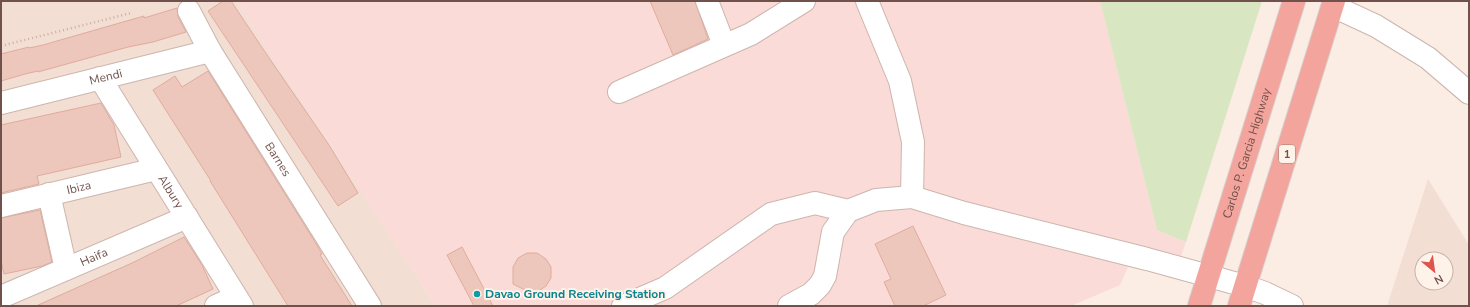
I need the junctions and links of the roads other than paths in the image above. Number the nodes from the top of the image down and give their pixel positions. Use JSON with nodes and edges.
{"nodes":[{"id":1,"x":707,"y":1,"type":"edge"},
{"id":2,"x":804,"y":1,"type":"edge"},
{"id":3,"x":867,"y":1,"type":"edge"},
{"id":4,"x":1294,"y":1,"type":"edge"},
{"id":5,"x":1333,"y":4,"type":"edge"},
{"id":6,"x":189,"y":11,"type":"dead end"},
{"id":7,"x":724,"y":46,"type":"junction"},
{"id":8,"x":210,"y":51,"type":"junction"},
{"id":9,"x":100,"y":78,"type":"junction"},
{"id":10,"x":619,"y":92,"type":"dead end"},
{"id":11,"x":1469,"y":93,"type":"edge"},
{"id":12,"x":1,"y":102,"type":"edge"},
{"id":13,"x":156,"y":169,"type":"junction"},
{"id":14,"x":49,"y":194,"type":"junction"},
{"id":15,"x":912,"y":197,"type":"junction"},
{"id":16,"x":1,"y":206,"type":"edge"},
{"id":17,"x":848,"y":211,"type":"junction"},
{"id":18,"x":187,"y":217,"type":"junction"},
{"id":19,"x":66,"y":269,"type":"junction"},
{"id":20,"x":1208,"y":276,"type":"junction"},
{"id":21,"x":1242,"y":296,"type":"edge"},
{"id":22,"x":1,"y":297,"type":"edge"},
{"id":23,"x":239,"y":301,"type":"edge"},
{"id":24,"x":216,"y":306,"type":"edge"},
{"id":25,"x":370,"y":306,"type":"edge"},
{"id":26,"x":623,"y":306,"type":"edge"},
{"id":27,"x":789,"y":306,"type":"edge"},
{"id":28,"x":1199,"y":306,"type":"edge"},
{"id":29,"x":1292,"y":306,"type":"edge"}],
"edges":[{"from":1,"to":7,"type":"street"},
{"from":2,"to":7,"type":"street"},
{"from":3,"to":15,"type":"street"},
{"from":4,"to":20,"type":"highway","name":"Carlos P. Garcia Highway"},
{"from":5,"to":11,"type":"street"},
{"from":5,"to":21,"type":"highway","number":"1"},
{"from":6,"to":8,"type":"street","name":"Barnes"},
{"from":7,"to":10,"type":"street"},
{"from":8,"to":9,"type":"street","name":"Mendi"},
{"from":8,"to":25,"type":"street","name":"Barnes"},
{"from":9,"to":12,"type":"street","name":"Mendi"},
{"from":9,"to":13,"type":"street","name":"Albury"},
{"from":13,"to":14,"type":"street","name":"Ibiza"},
{"from":13,"to":18,"type":"street","name":"Albury"},
{"from":14,"to":16,"type":"street","name":"Ibiza"},
{"from":14,"to":19,"type":"street"},
{"from":15,"to":17,"type":"street"},
{"from":15,"to":20,"type":"street"},
{"from":17,"to":26,"type":"street"},
{"from":17,"to":27,"type":"street"},
{"from":18,"to":19,"type":"street","name":"Haifa"},
{"from":18,"to":23,"type":"street","name":"Albury"},
{"from":19,"to":22,"type":"street","name":"Haifa"},
{"from":20,"to":21,"type":"street"},
{"from":20,"to":28,"type":"highway","name":"Carlos P. Garcia Highway"},
{"from":21,"to":29,"type":"street"},
{"from":23,"to":24,"type":"street"}]}
